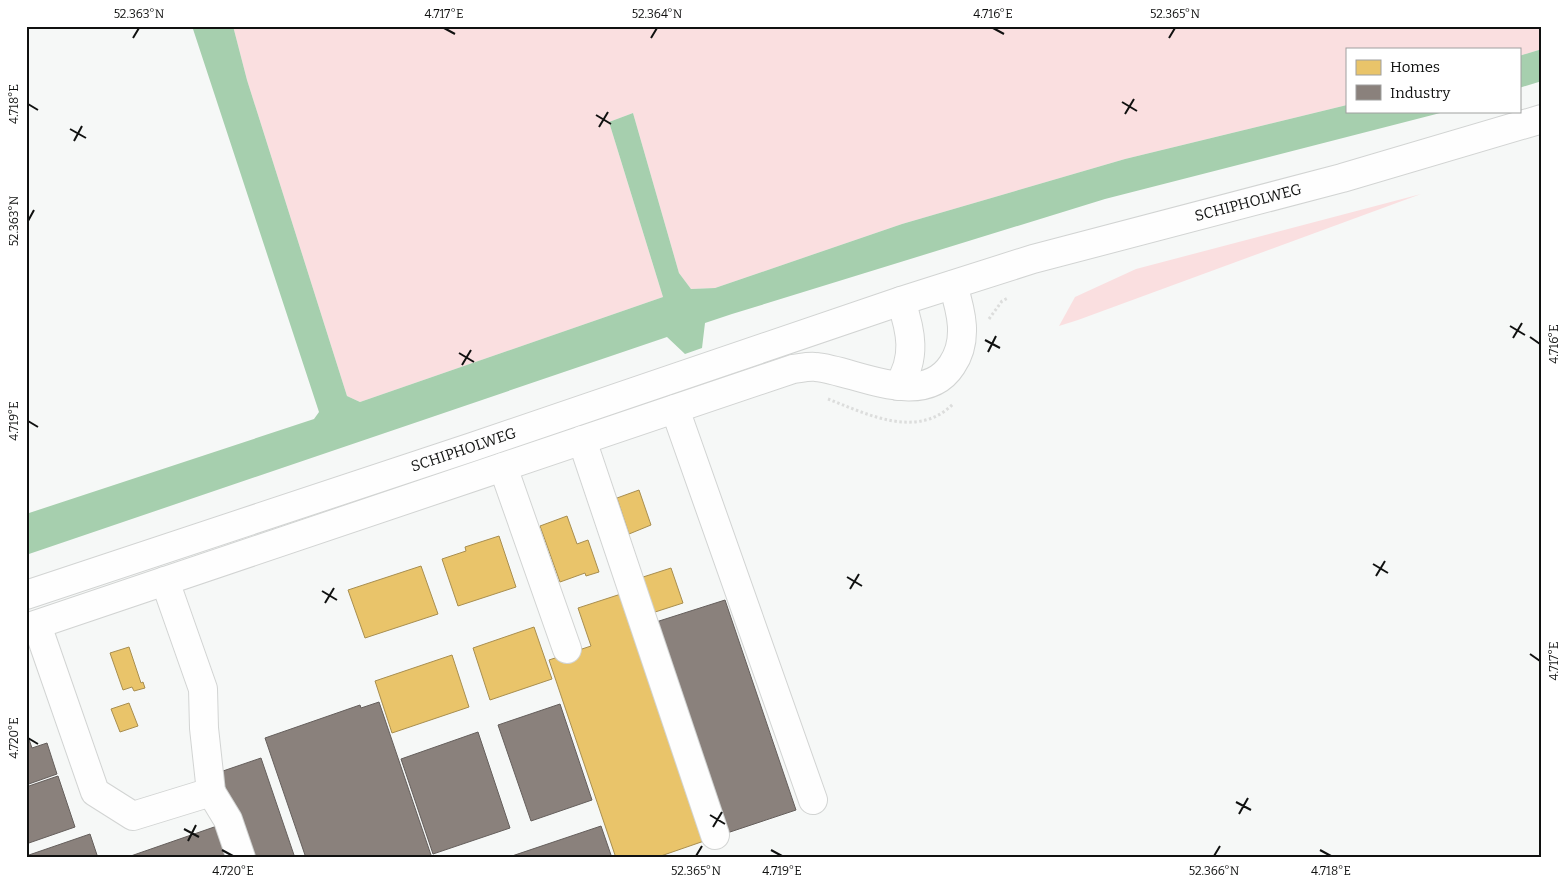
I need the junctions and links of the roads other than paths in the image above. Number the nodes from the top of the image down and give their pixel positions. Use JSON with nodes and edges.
{"nodes":[{"id":1,"x":1542,"y":118,"type":"edge"},
{"id":2,"x":953,"y":284,"type":"junction"},
{"id":3,"x":901,"y":301,"type":"junction"},
{"id":4,"x":898,"y":386,"type":"junction"},
{"id":5,"x":684,"y":406,"type":"junction"},
{"id":6,"x":582,"y":440,"type":"junction"},
{"id":7,"x":503,"y":467,"type":"junction"},
{"id":8,"x":165,"y":582,"type":"junction"},
{"id":9,"x":26,"y":595,"type":"edge"},
{"id":10,"x":31,"y":627,"type":"edge"},
{"id":11,"x":567,"y":649,"type":"dead end"},
{"id":12,"x":211,"y":792,"type":"junction"},
{"id":13,"x":813,"y":800,"type":"dead end"},
{"id":14,"x":715,"y":835,"type":"dead end"},
{"id":15,"x":241,"y":858,"type":"edge"}],
"edges":[{"from":1,"to":2,"type":"main road","name":"SCHIPHOLWEG"},
{"from":2,"to":3,"type":"main road","name":"SCHIPHOLWEG"},
{"from":2,"to":4,"type":"main road","name":"SCHIPHOLWEG"},
{"from":3,"to":4,"type":"main road"},
{"from":3,"to":9,"type":"main road","name":"SCHIPHOLWEG"},
{"from":4,"to":5,"type":"main road","name":"SCHIPHOLWEG"},
{"from":5,"to":6,"type":"main road","name":"SCHIPHOLWEG"},
{"from":5,"to":13,"type":"main road"},
{"from":6,"to":7,"type":"main road","name":"SCHIPHOLWEG"},
{"from":6,"to":14,"type":"main road"},
{"from":7,"to":8,"type":"main road","name":"SCHIPHOLWEG"},
{"from":7,"to":11,"type":"main road"},
{"from":8,"to":10,"type":"main road","name":"SCHIPHOLWEG"},
{"from":8,"to":12,"type":"main road"},
{"from":10,"to":12,"type":"main road"},
{"from":12,"to":15,"type":"main road"}]}
